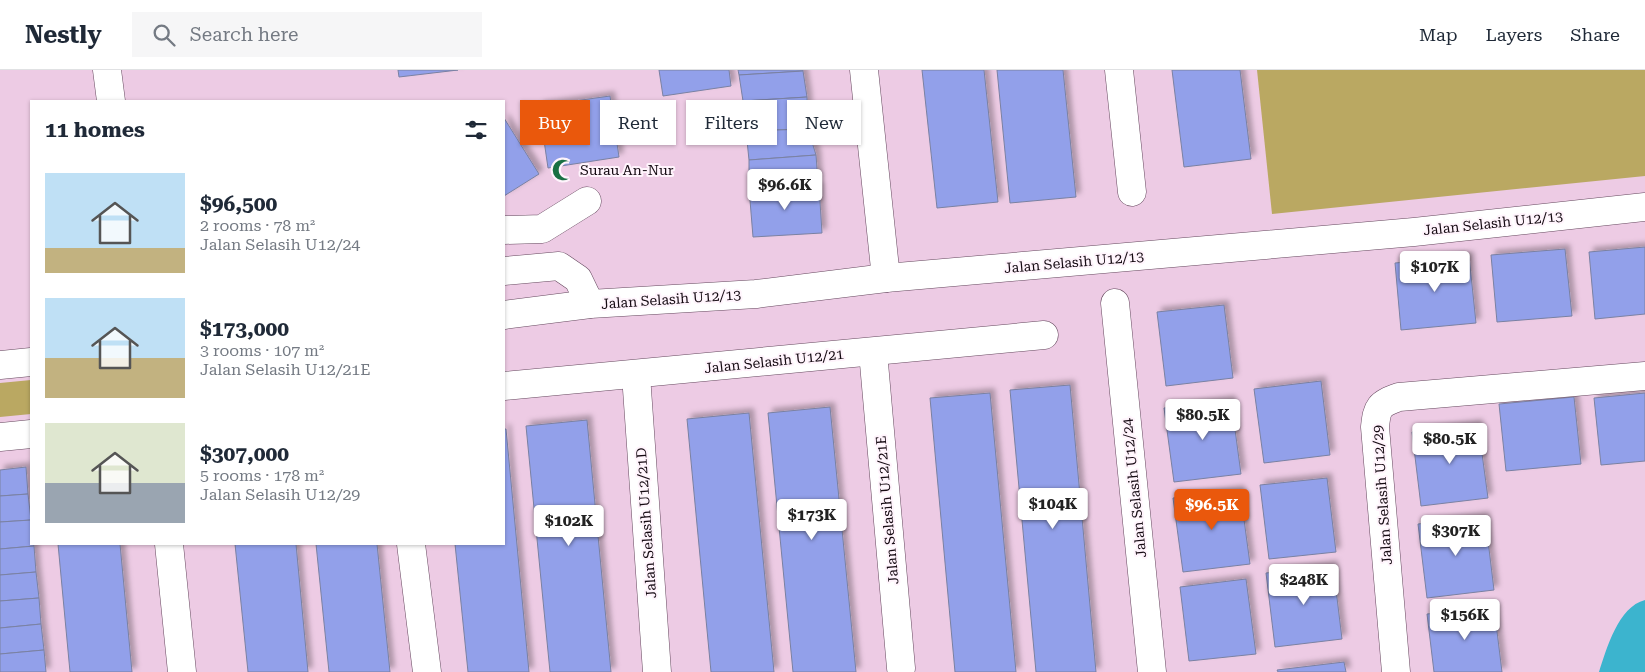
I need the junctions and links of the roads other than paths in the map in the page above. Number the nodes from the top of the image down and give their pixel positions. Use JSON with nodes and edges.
{"nodes":[{"id":1,"x":107,"y":70,"type":"edge"},
{"id":2,"x":864,"y":70,"type":"edge"},
{"id":3,"x":1119,"y":70,"type":"edge"},
{"id":4,"x":110,"y":100,"type":"edge"},
{"id":5,"x":1132,"y":192,"type":"dead end"},
{"id":6,"x":587,"y":201,"type":"dead end"},
{"id":7,"x":1645,"y":207,"type":"edge"},
{"id":8,"x":505,"y":230,"type":"edge"},
{"id":9,"x":505,"y":271,"type":"edge"},
{"id":10,"x":886,"y":278,"type":"junction"},
{"id":11,"x":1115,"y":303,"type":"dead end"},
{"id":12,"x":590,"y":304,"type":"junction"},
{"id":13,"x":505,"y":315,"type":"edge"},
{"id":14,"x":1044,"y":335,"type":"dead end"},
{"id":15,"x":873,"y":352,"type":"junction"},
{"id":16,"x":30,"y":362,"type":"edge"},
{"id":17,"x":0,"y":365,"type":"edge"},
{"id":18,"x":636,"y":375,"type":"junction"},
{"id":19,"x":1645,"y":376,"type":"edge"},
{"id":20,"x":505,"y":386,"type":"edge"},
{"id":21,"x":30,"y":434,"type":"edge"},
{"id":22,"x":0,"y":437,"type":"edge"},
{"id":23,"x":169,"y":545,"type":"edge"},
{"id":24,"x":411,"y":545,"type":"edge"},
{"id":25,"x":901,"y":668,"type":"dead end"},
{"id":26,"x":182,"y":672,"type":"edge"},
{"id":27,"x":426,"y":672,"type":"edge"},
{"id":28,"x":657,"y":672,"type":"edge"},
{"id":29,"x":1152,"y":672,"type":"edge"},
{"id":30,"x":1396,"y":672,"type":"edge"}],
"edges":[{"from":1,"to":4,"type":"street"},
{"from":2,"to":10,"type":"street"},
{"from":3,"to":5,"type":"street"},
{"from":6,"to":8,"type":"street"},
{"from":7,"to":10,"type":"street","name":"Jalan Selasih U12/13"},
{"from":9,"to":12,"type":"street"},
{"from":10,"to":12,"type":"street","name":"Jalan Selasih U12/13"},
{"from":11,"to":29,"type":"street","name":"Jalan Selasih U12/24"},
{"from":12,"to":13,"type":"street","name":"Jalan Selasih U12/13"},
{"from":14,"to":15,"type":"street","name":"Jalan Selasih U12/21"},
{"from":15,"to":18,"type":"street","name":"Jalan Selasih U12/21"},
{"from":15,"to":25,"type":"street","name":"Jalan Selasih U12/21E"},
{"from":16,"to":17,"type":"street"},
{"from":18,"to":20,"type":"street","name":"Jalan Selasih U12/21"},
{"from":18,"to":28,"type":"street","name":"Jalan Selasih U12/21D"},
{"from":19,"to":30,"type":"street","name":"Jalan Selasih U12/29"},
{"from":21,"to":22,"type":"street"},
{"from":23,"to":26,"type":"street"},
{"from":24,"to":27,"type":"street"}]}
